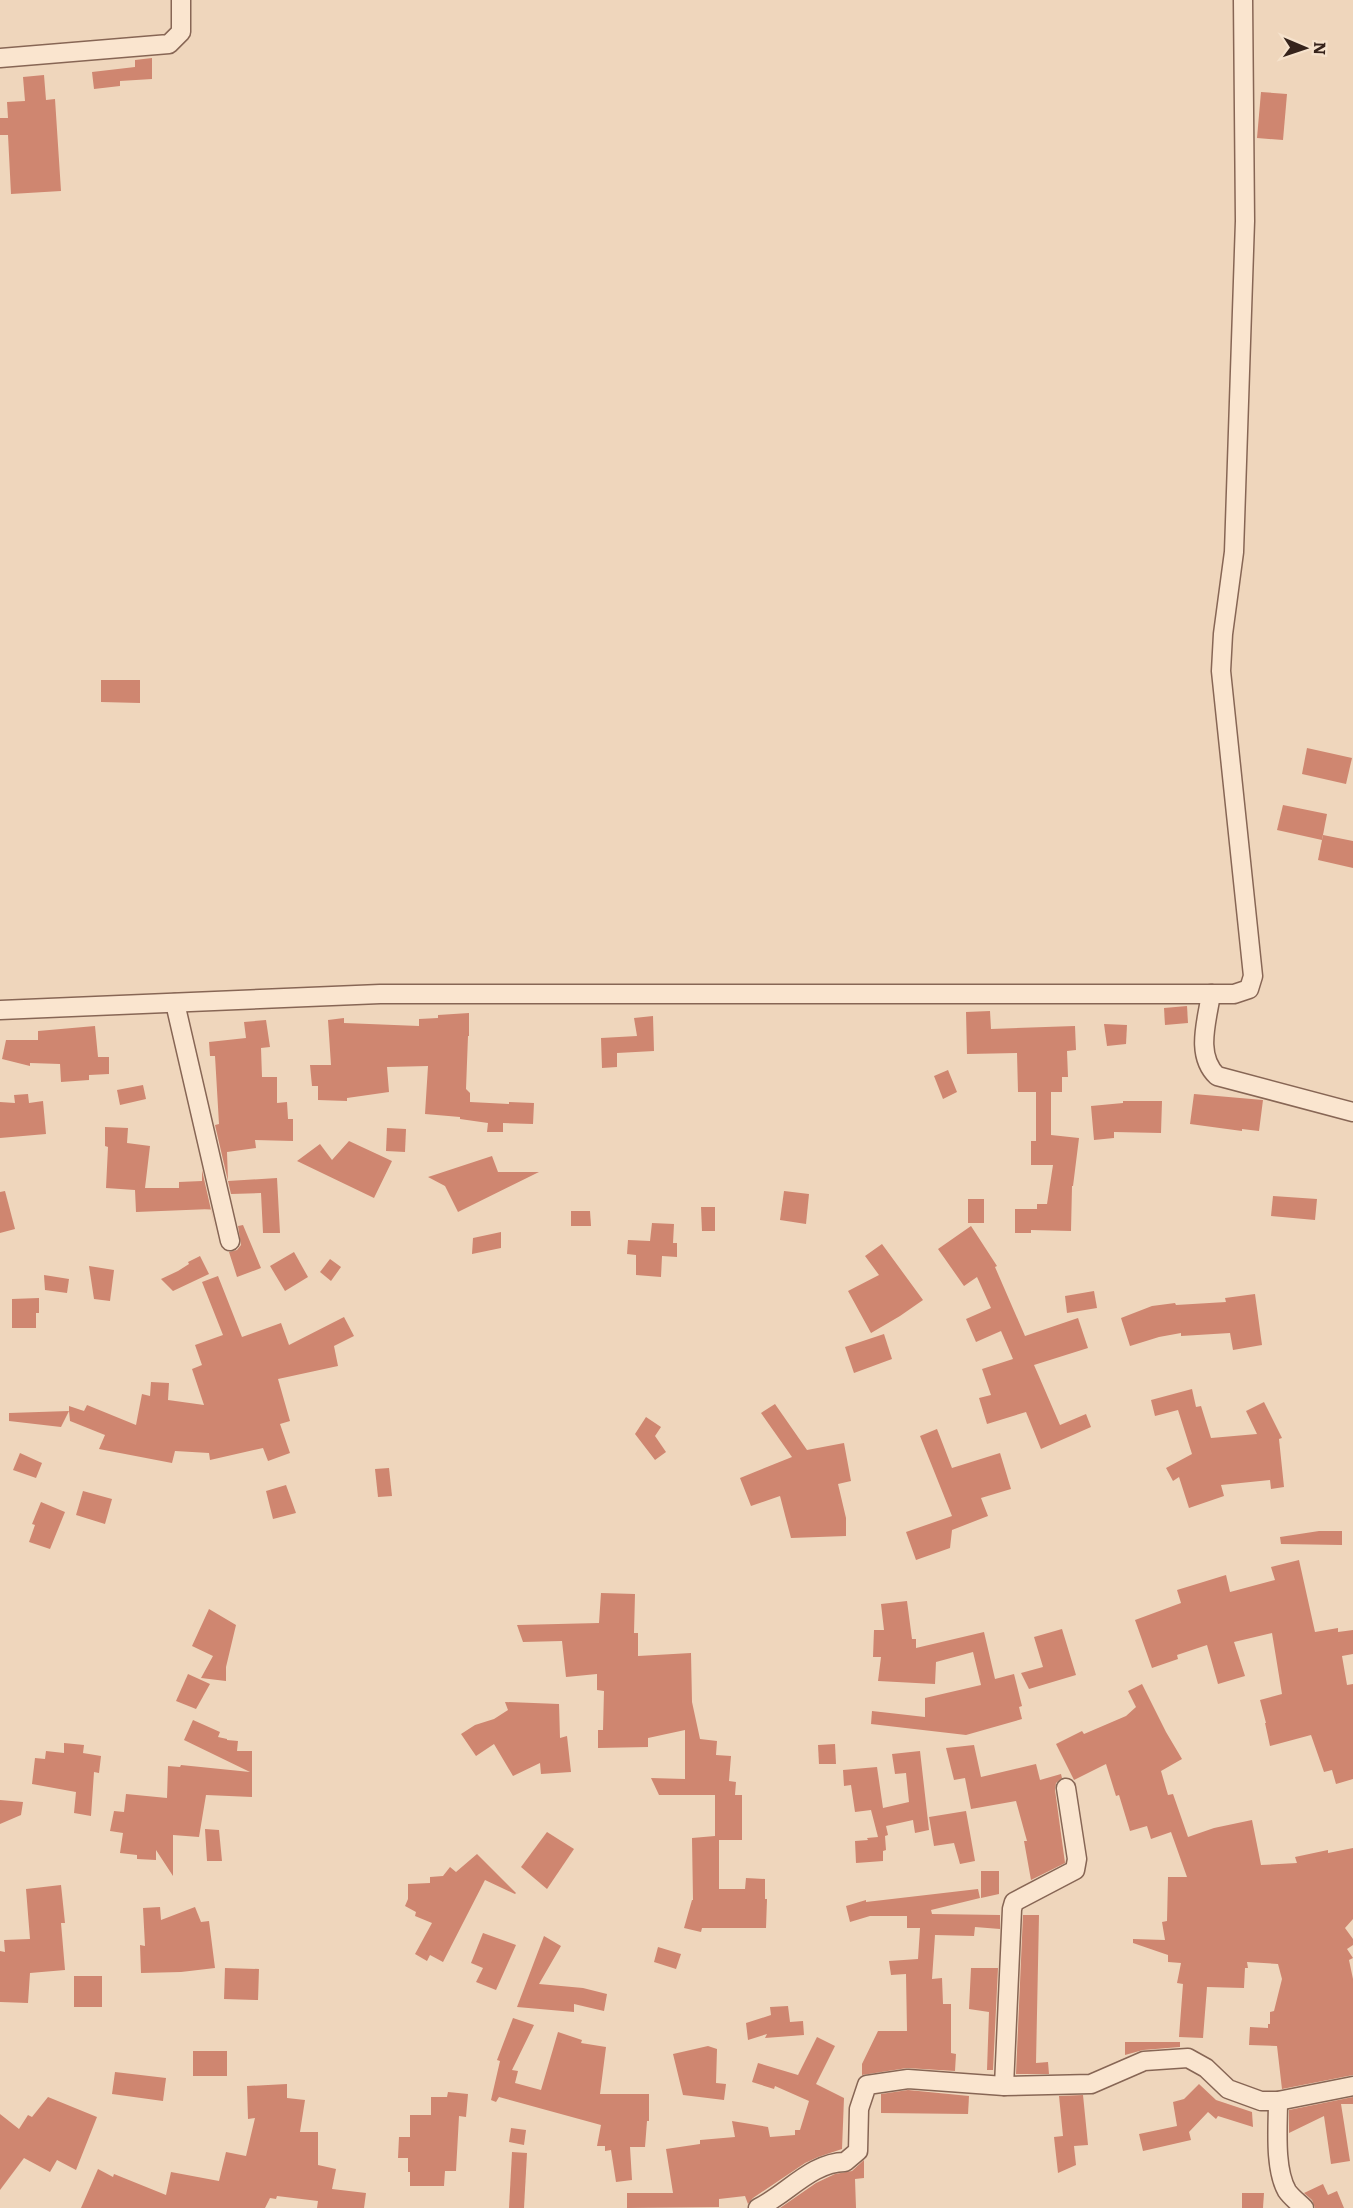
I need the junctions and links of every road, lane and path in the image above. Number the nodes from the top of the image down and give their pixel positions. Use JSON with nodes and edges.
{"nodes":[{"id":1,"x":181,"y":0,"type":"edge"},
{"id":2,"x":1243,"y":0,"type":"edge"},
{"id":3,"x":0,"y":58,"type":"edge"},
{"id":4,"x":1211,"y":994,"type":"junction"},
{"id":5,"x":176,"y":1003,"type":"junction"},
{"id":6,"x":0,"y":1010,"type":"edge"},
{"id":7,"x":1353,"y":1112,"type":"edge"},
{"id":8,"x":230,"y":1241,"type":"dead end"},
{"id":9,"x":1066,"y":1788,"type":"dead end"},
{"id":10,"x":1004,"y":2086,"type":"junction"},
{"id":11,"x":1353,"y":2086,"type":"edge"},
{"id":12,"x":1278,"y":2101,"type":"junction"},
{"id":13,"x":758,"y":2208,"type":"edge"},
{"id":14,"x":1304,"y":2208,"type":"edge"}],
"edges":[{"from":1,"to":3,"type":"street"},
{"from":2,"to":4,"type":"street"},
{"from":4,"to":5,"type":"street"},
{"from":4,"to":7,"type":"street"},
{"from":5,"to":6,"type":"street"},
{"from":5,"to":8,"type":"street"},
{"from":9,"to":10,"type":"street"},
{"from":10,"to":12,"type":"street"},
{"from":10,"to":13,"type":"street"},
{"from":11,"to":12,"type":"street"},
{"from":12,"to":14,"type":"street"}]}
